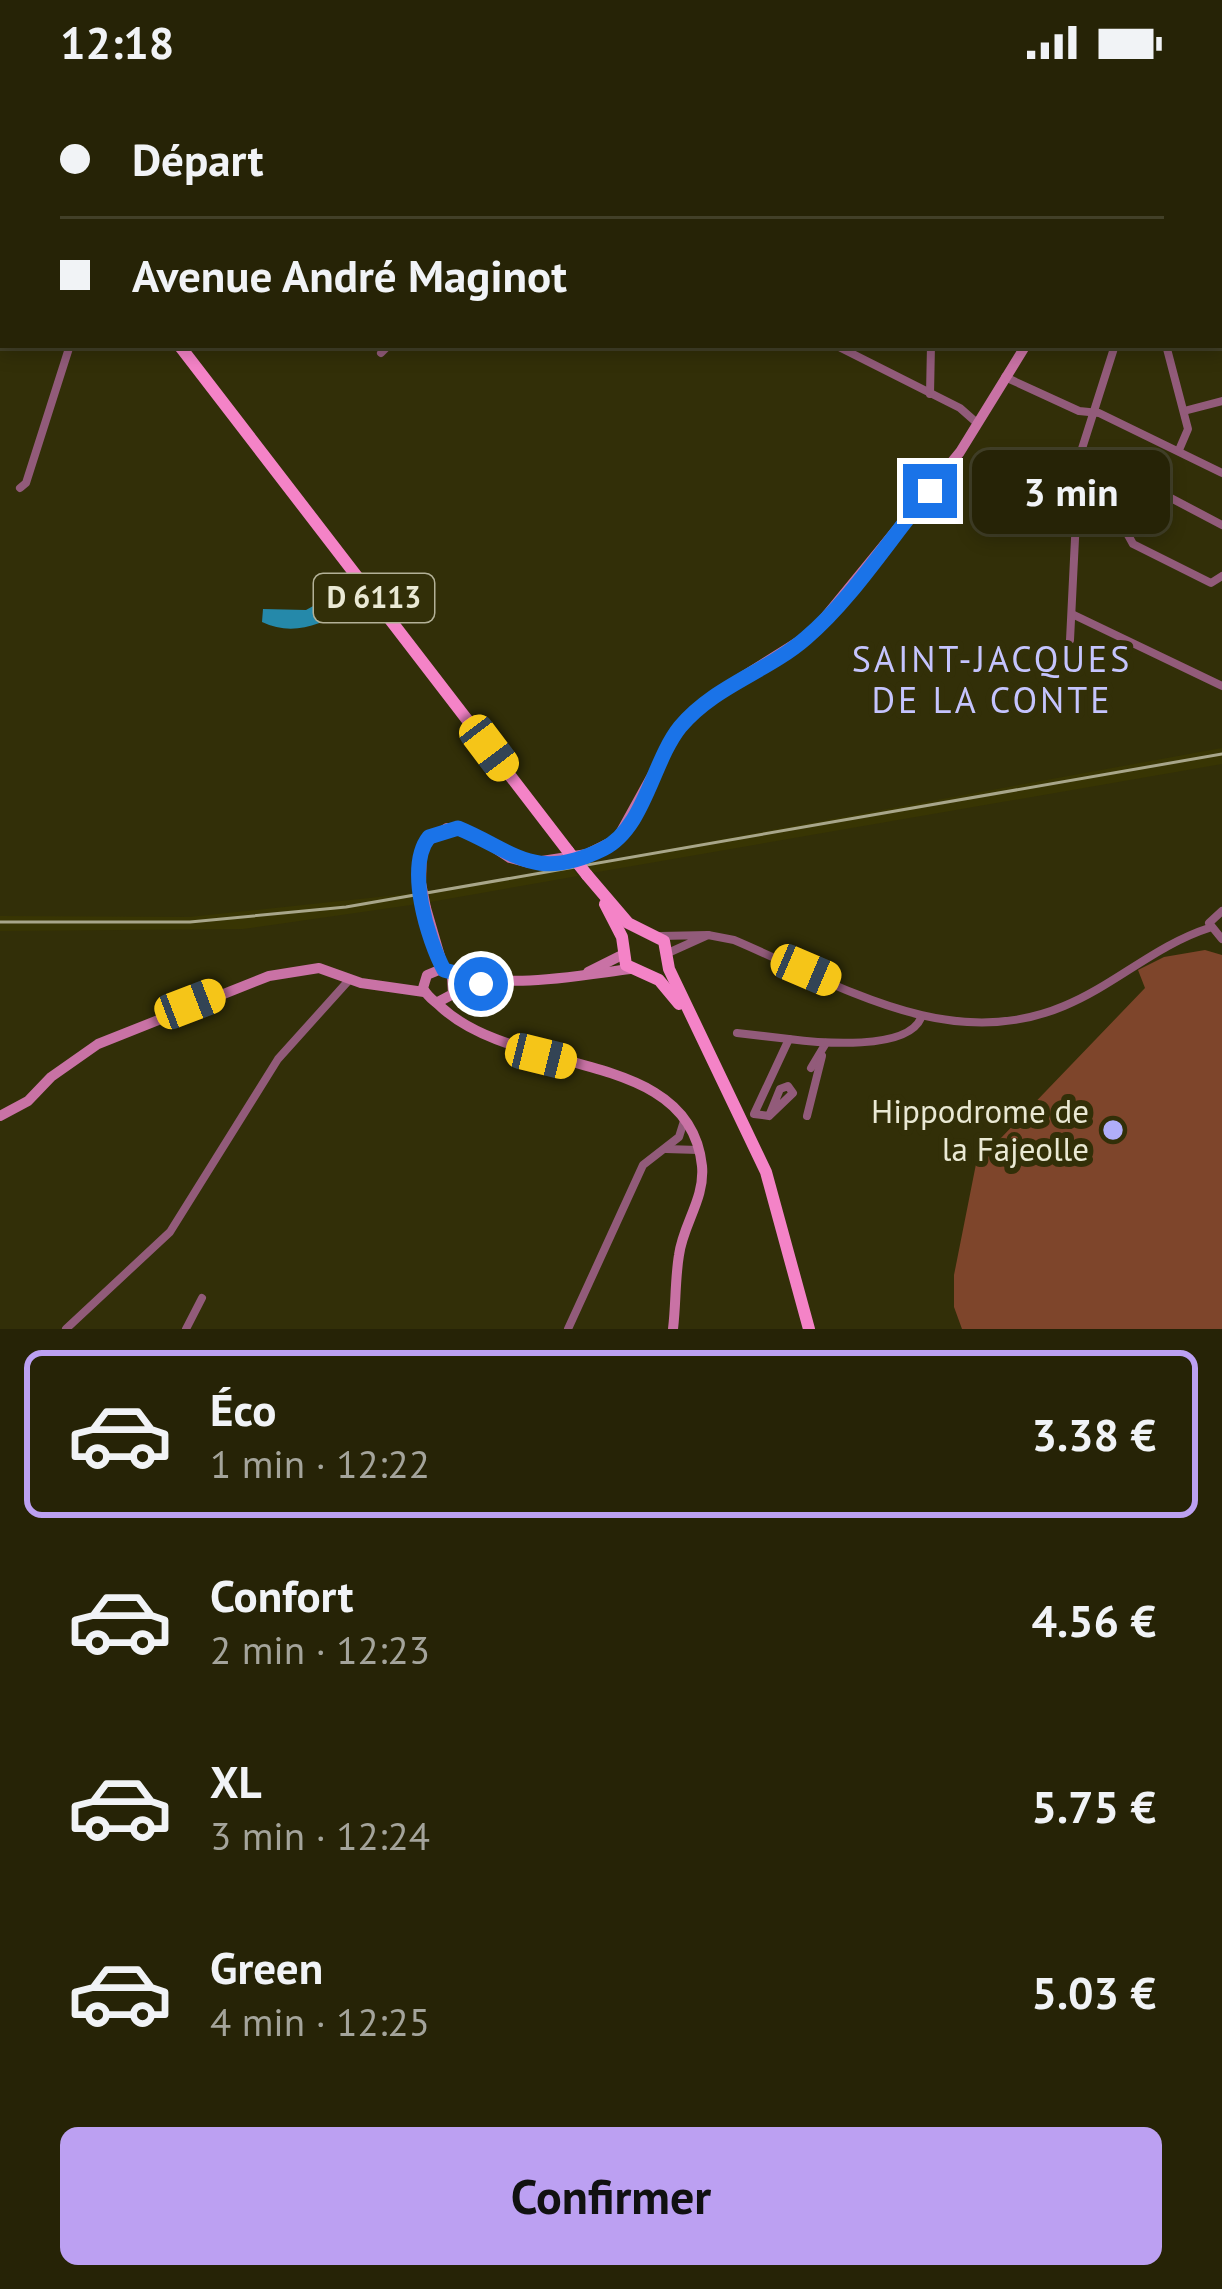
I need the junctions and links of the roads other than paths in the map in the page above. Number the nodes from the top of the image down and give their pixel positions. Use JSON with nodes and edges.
{"nodes":[{"id":1,"x":69,"y":348,"type":"edge"},
{"id":2,"x":181,"y":348,"type":"edge"},
{"id":3,"x":386,"y":348,"type":"edge"},
{"id":4,"x":841,"y":348,"type":"edge"},
{"id":5,"x":931,"y":348,"type":"edge"},
{"id":6,"x":1023,"y":348,"type":"edge"},
{"id":7,"x":1114,"y":348,"type":"edge"},
{"id":8,"x":1167,"y":348,"type":"edge"},
{"id":9,"x":381,"y":353,"type":"dead end"},
{"id":10,"x":1004,"y":376,"type":"junction"},
{"id":11,"x":930,"y":394,"type":"junction"},
{"id":12,"x":1222,"y":401,"type":"edge"},
{"id":13,"x":1184,"y":411,"type":"junction"},
{"id":14,"x":972,"y":413,"type":"junction"},
{"id":15,"x":1089,"y":414,"type":"junction"},
{"id":16,"x":1179,"y":451,"type":"junction"},
{"id":17,"x":1222,"y":472,"type":"edge"},
{"id":18,"x":1077,"y":478,"type":"junction"},
{"id":19,"x":1135,"y":484,"type":"junction"},
{"id":20,"x":20,"y":488,"type":"dead end"},
{"id":21,"x":1222,"y":524,"type":"edge"},
{"id":22,"x":1222,"y":576,"type":"edge"},
{"id":23,"x":1074,"y":615,"type":"junction"},
{"id":24,"x":1070,"y":640,"type":"dead end"},
{"id":25,"x":1222,"y":686,"type":"edge"},
{"id":26,"x":587,"y":875,"type":"junction"},
{"id":27,"x":1222,"y":911,"type":"edge"},
{"id":28,"x":1209,"y":928,"type":"junction"},
{"id":29,"x":642,"y":930,"type":"junction"},
{"id":30,"x":708,"y":935,"type":"junction"},
{"id":31,"x":660,"y":936,"type":"junction"},
{"id":32,"x":1222,"y":939,"type":"edge"},
{"id":33,"x":623,"y":951,"type":"junction"},
{"id":34,"x":667,"y":956,"type":"junction"},
{"id":35,"x":630,"y":969,"type":"junction"},
{"id":36,"x":648,"y":975,"type":"junction"},
{"id":37,"x":435,"y":978,"type":"junction"},
{"id":38,"x":350,"y":979,"type":"junction"},
{"id":39,"x":574,"y":979,"type":"junction"},
{"id":40,"x":488,"y":982,"type":"junction"},
{"id":41,"x":448,"y":997,"type":"junction"},
{"id":42,"x":921,"y":1018,"type":"junction"},
{"id":43,"x":691,"y":1019,"type":"junction"},
{"id":44,"x":737,"y":1033,"type":"dead end"},
{"id":45,"x":789,"y":1040,"type":"junction"},
{"id":46,"x":826,"y":1043,"type":"junction"},
{"id":47,"x":822,"y":1056,"type":"junction"},
{"id":48,"x":811,"y":1068,"type":"dead end"},
{"id":49,"x":0,"y":1116,"type":"edge"},
{"id":50,"x":769,"y":1116,"type":"dead end"},
{"id":51,"x":807,"y":1116,"type":"dead end"},
{"id":52,"x":684,"y":1117,"type":"junction"},
{"id":53,"x":680,"y":1137,"type":"junction"},
{"id":54,"x":691,"y":1141,"type":"junction"},
{"id":55,"x":659,"y":1151,"type":"junction"},
{"id":56,"x":202,"y":1298,"type":"dead end"},
{"id":57,"x":66,"y":1329,"type":"edge"},
{"id":58,"x":187,"y":1329,"type":"edge"},
{"id":59,"x":568,"y":1329,"type":"edge"},
{"id":60,"x":673,"y":1329,"type":"edge"},
{"id":61,"x":809,"y":1329,"type":"edge"}],
"edges":[{"from":1,"to":20,"type":"street"},
{"from":2,"to":26,"type":"main road","number":"D 6113","bridge":true},
{"from":3,"to":9,"type":"street"},
{"from":4,"to":11,"type":"street"},
{"from":5,"to":11,"type":"street"},
{"from":6,"to":10,"type":"street"},
{"from":7,"to":15,"type":"street"},
{"from":8,"to":13,"type":"street"},
{"from":10,"to":14,"type":"street"},
{"from":10,"to":15,"type":"street"},
{"from":11,"to":14,"type":"street"},
{"from":12,"to":13,"type":"street"},
{"from":13,"to":16,"type":"street"},
{"from":14,"to":37,"type":"street","bridge":true},
{"from":15,"to":16,"type":"street"},
{"from":15,"to":18,"type":"street"},
{"from":16,"to":17,"type":"street"},
{"from":18,"to":19,"type":"street"},
{"from":18,"to":23,"type":"street"},
{"from":19,"to":21,"type":"street"},
{"from":19,"to":22,"type":"street"},
{"from":23,"to":24,"type":"street"},
{"from":23,"to":25,"type":"street"},
{"from":26,"to":29,"type":"main road","number":"D 6113"},
{"from":26,"to":33,"type":"main road","number":"D 6113"},
{"from":27,"to":28,"type":"street"},
{"from":28,"to":32,"type":"street"},
{"from":28,"to":42,"type":"street"},
{"from":29,"to":31,"type":"main road"},
{"from":29,"to":33,"type":"main road"},
{"from":30,"to":31,"type":"street"},
{"from":30,"to":34,"type":"street"},
{"from":30,"to":42,"type":"street"},
{"from":31,"to":34,"type":"main road"},
{"from":33,"to":35,"type":"main road"},
{"from":33,"to":39,"type":"street"},
{"from":34,"to":36,"type":"main road"},
{"from":34,"to":43,"type":"main road"},
{"from":35,"to":36,"type":"main road"},
{"from":35,"to":39,"type":"street"},
{"from":36,"to":43,"type":"main road"},
{"from":37,"to":38,"type":"street"},
{"from":37,"to":40,"type":"street"},
{"from":37,"to":41,"type":"street"},
{"from":37,"to":41,"type":"street"},
{"from":38,"to":49,"type":"street"},
{"from":38,"to":57,"type":"street"},
{"from":39,"to":40,"type":"street"},
{"from":40,"to":41,"type":"street"},
{"from":41,"to":52,"type":"street"},
{"from":42,"to":46,"type":"street"},
{"from":43,"to":61,"type":"main road"},
{"from":44,"to":45,"type":"street"},
{"from":45,"to":46,"type":"street"},
{"from":45,"to":50,"type":"street"},
{"from":46,"to":47,"type":"street"},
{"from":47,"to":48,"type":"street"},
{"from":47,"to":51,"type":"street"},
{"from":52,"to":53,"type":"street"},
{"from":52,"to":54,"type":"street"},
{"from":53,"to":54,"type":"street"},
{"from":53,"to":55,"type":"street"},
{"from":54,"to":55,"type":"street"},
{"from":54,"to":60,"type":"street"},
{"from":55,"to":59,"type":"street"},
{"from":56,"to":58,"type":"street"}]}
